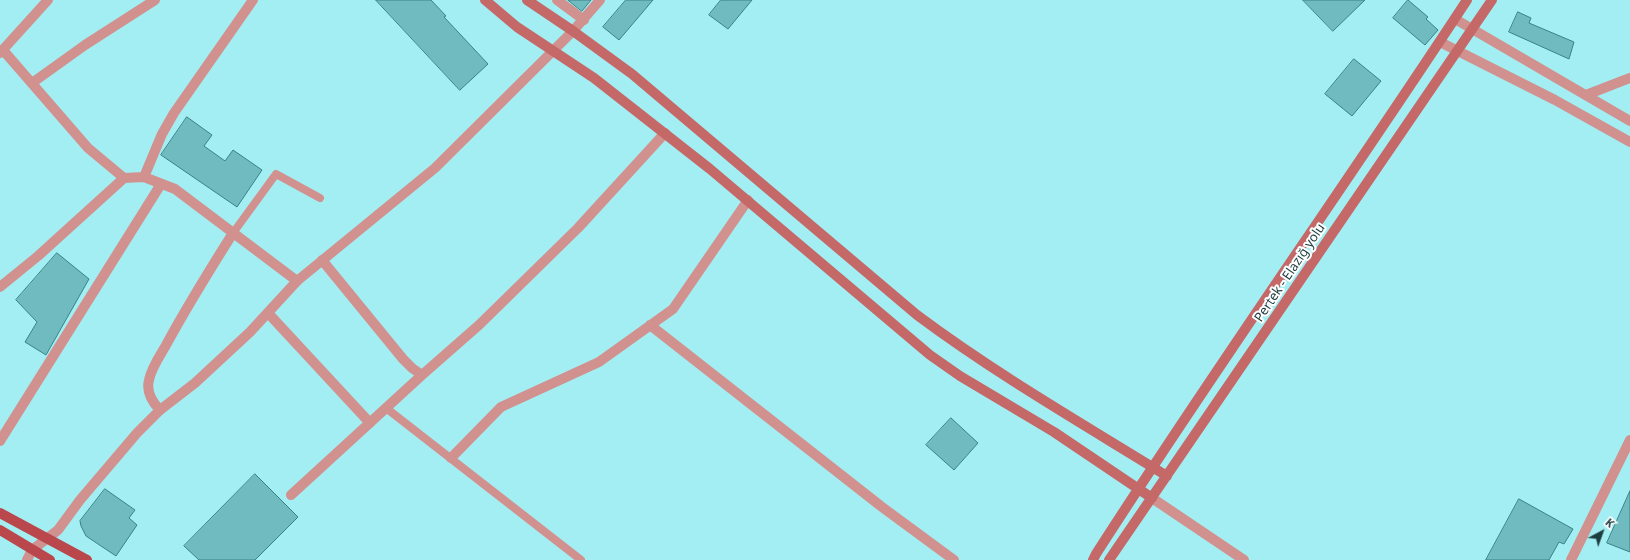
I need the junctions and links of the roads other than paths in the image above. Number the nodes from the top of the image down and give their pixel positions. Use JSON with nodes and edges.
{"nodes":[{"id":1,"x":48,"y":0,"type":"edge"},
{"id":2,"x":155,"y":0,"type":"edge"},
{"id":3,"x":253,"y":0,"type":"edge"},
{"id":4,"x":485,"y":0,"type":"edge"},
{"id":5,"x":527,"y":0,"type":"edge"},
{"id":6,"x":557,"y":0,"type":"edge"},
{"id":7,"x":600,"y":0,"type":"edge"},
{"id":8,"x":1467,"y":0,"type":"edge"},
{"id":9,"x":1492,"y":0,"type":"edge"},
{"id":10,"x":1455,"y":19,"type":"junction"},
{"id":11,"x":584,"y":20,"type":"junction"},
{"id":12,"x":1473,"y":30,"type":"junction"},
{"id":13,"x":573,"y":31,"type":"junction"},
{"id":14,"x":1440,"y":42,"type":"junction"},
{"id":15,"x":553,"y":51,"type":"junction"},
{"id":16,"x":1,"y":52,"type":"edge"},
{"id":17,"x":1458,"y":52,"type":"junction"},
{"id":18,"x":1630,"y":78,"type":"edge"},
{"id":19,"x":32,"y":83,"type":"junction"},
{"id":20,"x":1586,"y":95,"type":"junction"},
{"id":21,"x":1630,"y":121,"type":"edge"},
{"id":22,"x":665,"y":133,"type":"junction"},
{"id":23,"x":1630,"y":142,"type":"edge"},
{"id":24,"x":144,"y":177,"type":"junction"},
{"id":25,"x":124,"y":178,"type":"junction"},
{"id":26,"x":161,"y":184,"type":"junction"},
{"id":27,"x":320,"y":198,"type":"dead end"},
{"id":28,"x":748,"y":200,"type":"junction"},
{"id":29,"x":233,"y":233,"type":"junction"},
{"id":30,"x":322,"y":260,"type":"junction"},
{"id":31,"x":297,"y":281,"type":"junction"},
{"id":32,"x":0,"y":287,"type":"edge"},
{"id":33,"x":268,"y":313,"type":"junction"},
{"id":34,"x":650,"y":325,"type":"junction"},
{"id":35,"x":422,"y":374,"type":"junction"},
{"id":36,"x":386,"y":408,"type":"junction"},
{"id":37,"x":160,"y":410,"type":"junction"},
{"id":38,"x":370,"y":423,"type":"junction"},
{"id":39,"x":1630,"y":440,"type":"edge"},
{"id":40,"x":0,"y":441,"type":"edge"},
{"id":41,"x":451,"y":458,"type":"junction"},
{"id":42,"x":1626,"y":458,"type":"edge"},
{"id":43,"x":1152,"y":467,"type":"junction"},
{"id":44,"x":1167,"y":476,"type":"junction"},
{"id":45,"x":1138,"y":489,"type":"junction"},
{"id":46,"x":291,"y":495,"type":"dead end"},
{"id":47,"x":1152,"y":498,"type":"junction"},
{"id":48,"x":0,"y":513,"type":"edge"},
{"id":49,"x":0,"y":530,"type":"edge"},
{"id":50,"x":48,"y":539,"type":"junction"},
{"id":51,"x":32,"y":550,"type":"junction"},
{"id":52,"x":27,"y":560,"type":"edge"},
{"id":53,"x":50,"y":560,"type":"edge"},
{"id":54,"x":87,"y":560,"type":"edge"},
{"id":55,"x":582,"y":560,"type":"edge"},
{"id":56,"x":954,"y":560,"type":"edge"},
{"id":57,"x":1094,"y":560,"type":"edge"},
{"id":58,"x":1109,"y":560,"type":"edge"},
{"id":59,"x":1244,"y":560,"type":"edge"},
{"id":60,"x":1571,"y":560,"type":"edge"}],
"edges":[{"from":1,"to":16,"type":"street"},
{"from":2,"to":19,"type":"street"},
{"from":3,"to":24,"type":"street"},
{"from":4,"to":15,"type":"main road"},
{"from":5,"to":13,"type":"main road"},
{"from":6,"to":11,"type":"street"},
{"from":7,"to":11,"type":"street"},
{"from":8,"to":10,"type":"main road","name":"Pertek - Elazığ yolu"},
{"from":9,"to":12,"type":"main road","name":"Pertek - Elazığ yolu"},
{"from":10,"to":12,"type":"street"},
{"from":10,"to":14,"type":"main road","name":"Pertek - Elazığ yolu"},
{"from":11,"to":13,"type":"street"},
{"from":12,"to":17,"type":"main road","name":"Pertek - Elazığ yolu"},
{"from":12,"to":20,"type":"street"},
{"from":13,"to":15,"type":"street"},
{"from":13,"to":43,"type":"main road"},
{"from":14,"to":17,"type":"street"},
{"from":14,"to":43,"type":"main road","name":"Pertek - Elazığ yolu"},
{"from":15,"to":22,"type":"main road"},
{"from":15,"to":30,"type":"street"},
{"from":16,"to":19,"type":"street"},
{"from":17,"to":23,"type":"street"},
{"from":17,"to":44,"type":"main road","name":"Pertek - Elazığ yolu"},
{"from":18,"to":20,"type":"street"},
{"from":19,"to":25,"type":"street"},
{"from":20,"to":21,"type":"street"},
{"from":22,"to":28,"type":"main road"},
{"from":22,"to":35,"type":"street"},
{"from":24,"to":25,"type":"street"},
{"from":24,"to":26,"type":"street"},
{"from":25,"to":32,"type":"street"},
{"from":26,"to":29,"type":"street"},
{"from":26,"to":40,"type":"street"},
{"from":27,"to":29,"type":"lane"},
{"from":28,"to":34,"type":"street"},
{"from":28,"to":45,"type":"main road"},
{"from":29,"to":31,"type":"street"},
{"from":29,"to":37,"type":"street"},
{"from":30,"to":31,"type":"street"},
{"from":30,"to":35,"type":"street"},
{"from":31,"to":33,"type":"street"},
{"from":33,"to":37,"type":"street"},
{"from":33,"to":38,"type":"street"},
{"from":34,"to":41,"type":"street"},
{"from":34,"to":56,"type":"street"},
{"from":35,"to":36,"type":"street"},
{"from":36,"to":38,"type":"street"},
{"from":36,"to":41,"type":"lane"},
{"from":37,"to":50,"type":"street"},
{"from":38,"to":46,"type":"street"},
{"from":39,"to":42,"type":"street"},
{"from":41,"to":55,"type":"lane"},
{"from":42,"to":60,"type":"street"},
{"from":43,"to":44,"type":"main road"},
{"from":43,"to":45,"type":"main road","name":"Pertek - Elazığ yolu"},
{"from":44,"to":47,"type":"main road","name":"Pertek - Elazığ yolu"},
{"from":45,"to":47,"type":"main road"},
{"from":45,"to":57,"type":"main road","name":"Pertek - Elazığ yolu"},
{"from":47,"to":58,"type":"main road","name":"Pertek - Elazığ yolu"},
{"from":47,"to":59,"type":"street"},
{"from":48,"to":50,"type":"main road"},
{"from":49,"to":51,"type":"main road"},
{"from":50,"to":51,"type":"street"},
{"from":50,"to":54,"type":"main road"},
{"from":51,"to":52,"type":"street"},
{"from":51,"to":53,"type":"main road"}]}
